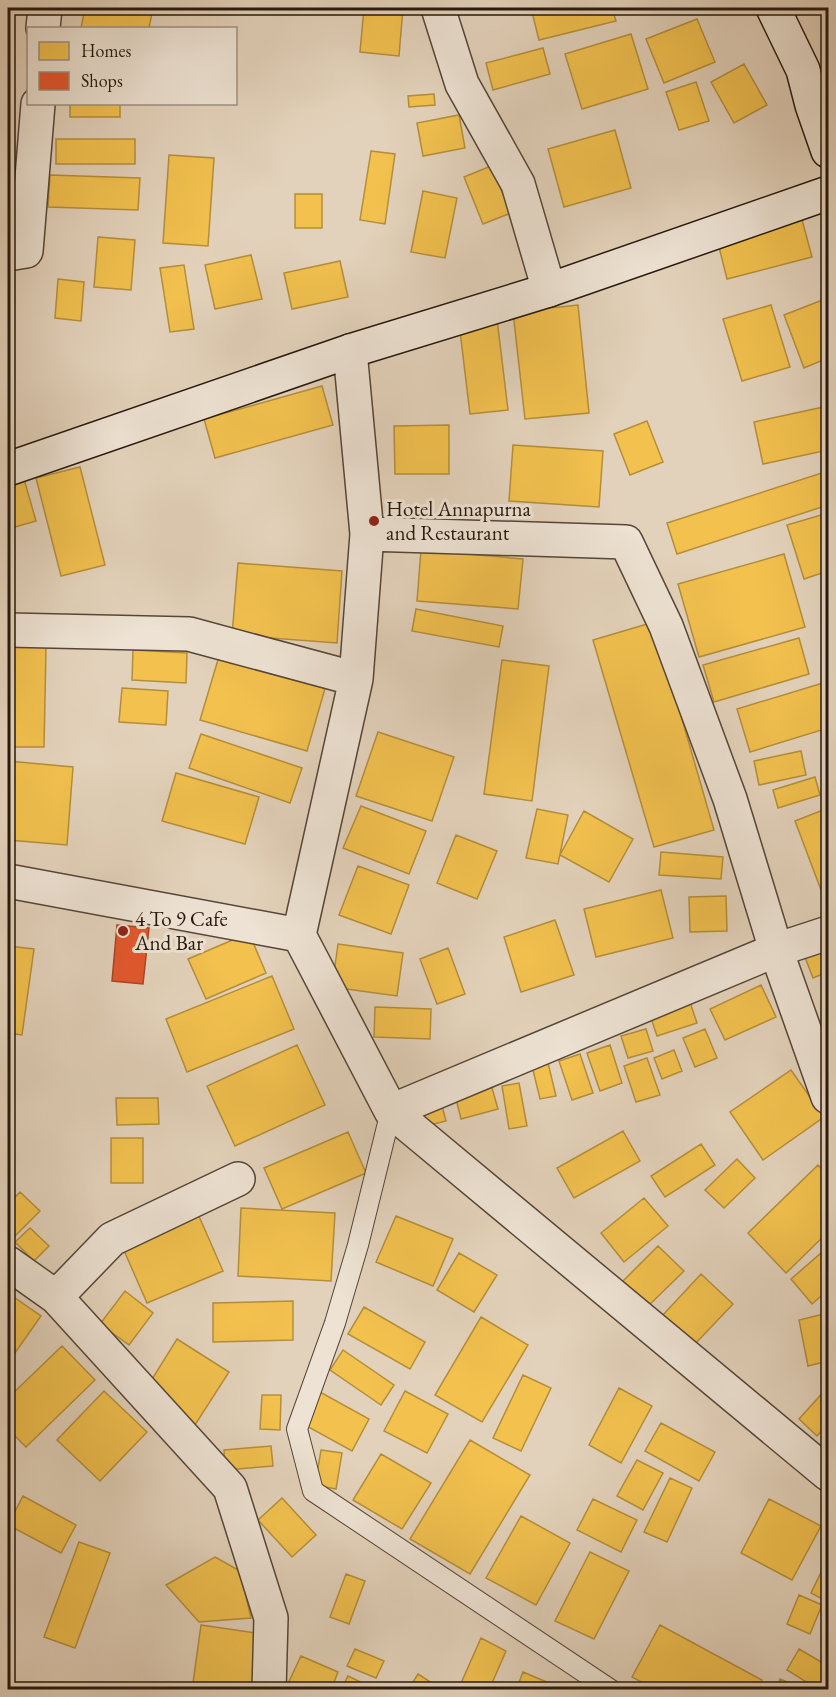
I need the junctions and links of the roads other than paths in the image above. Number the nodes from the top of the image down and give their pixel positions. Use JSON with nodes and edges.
{"nodes":[{"id":1,"x":45,"y":8,"type":"edge"},
{"id":2,"x":438,"y":8,"type":"edge"},
{"id":3,"x":773,"y":8,"type":"edge"},
{"id":4,"x":43,"y":27,"type":"edge"},
{"id":5,"x":38,"y":105,"type":"edge"},
{"id":6,"x":828,"y":151,"type":"edge"},
{"id":7,"x":828,"y":193,"type":"edge"},
{"id":8,"x":8,"y":254,"type":"edge"},
{"id":9,"x":549,"y":290,"type":"junction"},
{"id":10,"x":350,"y":351,"type":"junction"},
{"id":11,"x":8,"y":470,"type":"edge"},
{"id":12,"x":367,"y":534,"type":"junction"},
{"id":13,"x":8,"y":630,"type":"edge"},
{"id":14,"x":356,"y":679,"type":"junction"},
{"id":15,"x":8,"y":880,"type":"edge"},
{"id":16,"x":828,"y":933,"type":"edge"},
{"id":17,"x":299,"y":935,"type":"junction"},
{"id":18,"x":776,"y":950,"type":"junction"},
{"id":19,"x":828,"y":1097,"type":"edge"},
{"id":20,"x":391,"y":1111,"type":"junction"},
{"id":21,"x":238,"y":1179,"type":"dead end"},
{"id":22,"x":8,"y":1263,"type":"edge"},
{"id":23,"x":56,"y":1298,"type":"junction"},
{"id":24,"x":828,"y":1474,"type":"edge"},
{"id":25,"x":269,"y":1689,"type":"edge"},
{"id":26,"x":610,"y":1689,"type":"edge"}],
"edges":[{"from":1,"to":4,"type":"street"},
{"from":2,"to":9,"type":"street"},
{"from":3,"to":6,"type":"street"},
{"from":5,"to":8,"type":"street"},
{"from":7,"to":9,"type":"street"},
{"from":9,"to":10,"type":"street"},
{"from":10,"to":11,"type":"street"},
{"from":10,"to":12,"type":"street"},
{"from":12,"to":14,"type":"street"},
{"from":12,"to":18,"type":"street"},
{"from":13,"to":14,"type":"street"},
{"from":14,"to":17,"type":"street"},
{"from":15,"to":17,"type":"street"},
{"from":16,"to":18,"type":"street"},
{"from":17,"to":20,"type":"street"},
{"from":18,"to":19,"type":"street"},
{"from":18,"to":20,"type":"street"},
{"from":20,"to":24,"type":"street"},
{"from":20,"to":26,"type":"lane"},
{"from":21,"to":23,"type":"street"},
{"from":22,"to":23,"type":"street"},
{"from":23,"to":25,"type":"street"}]}
